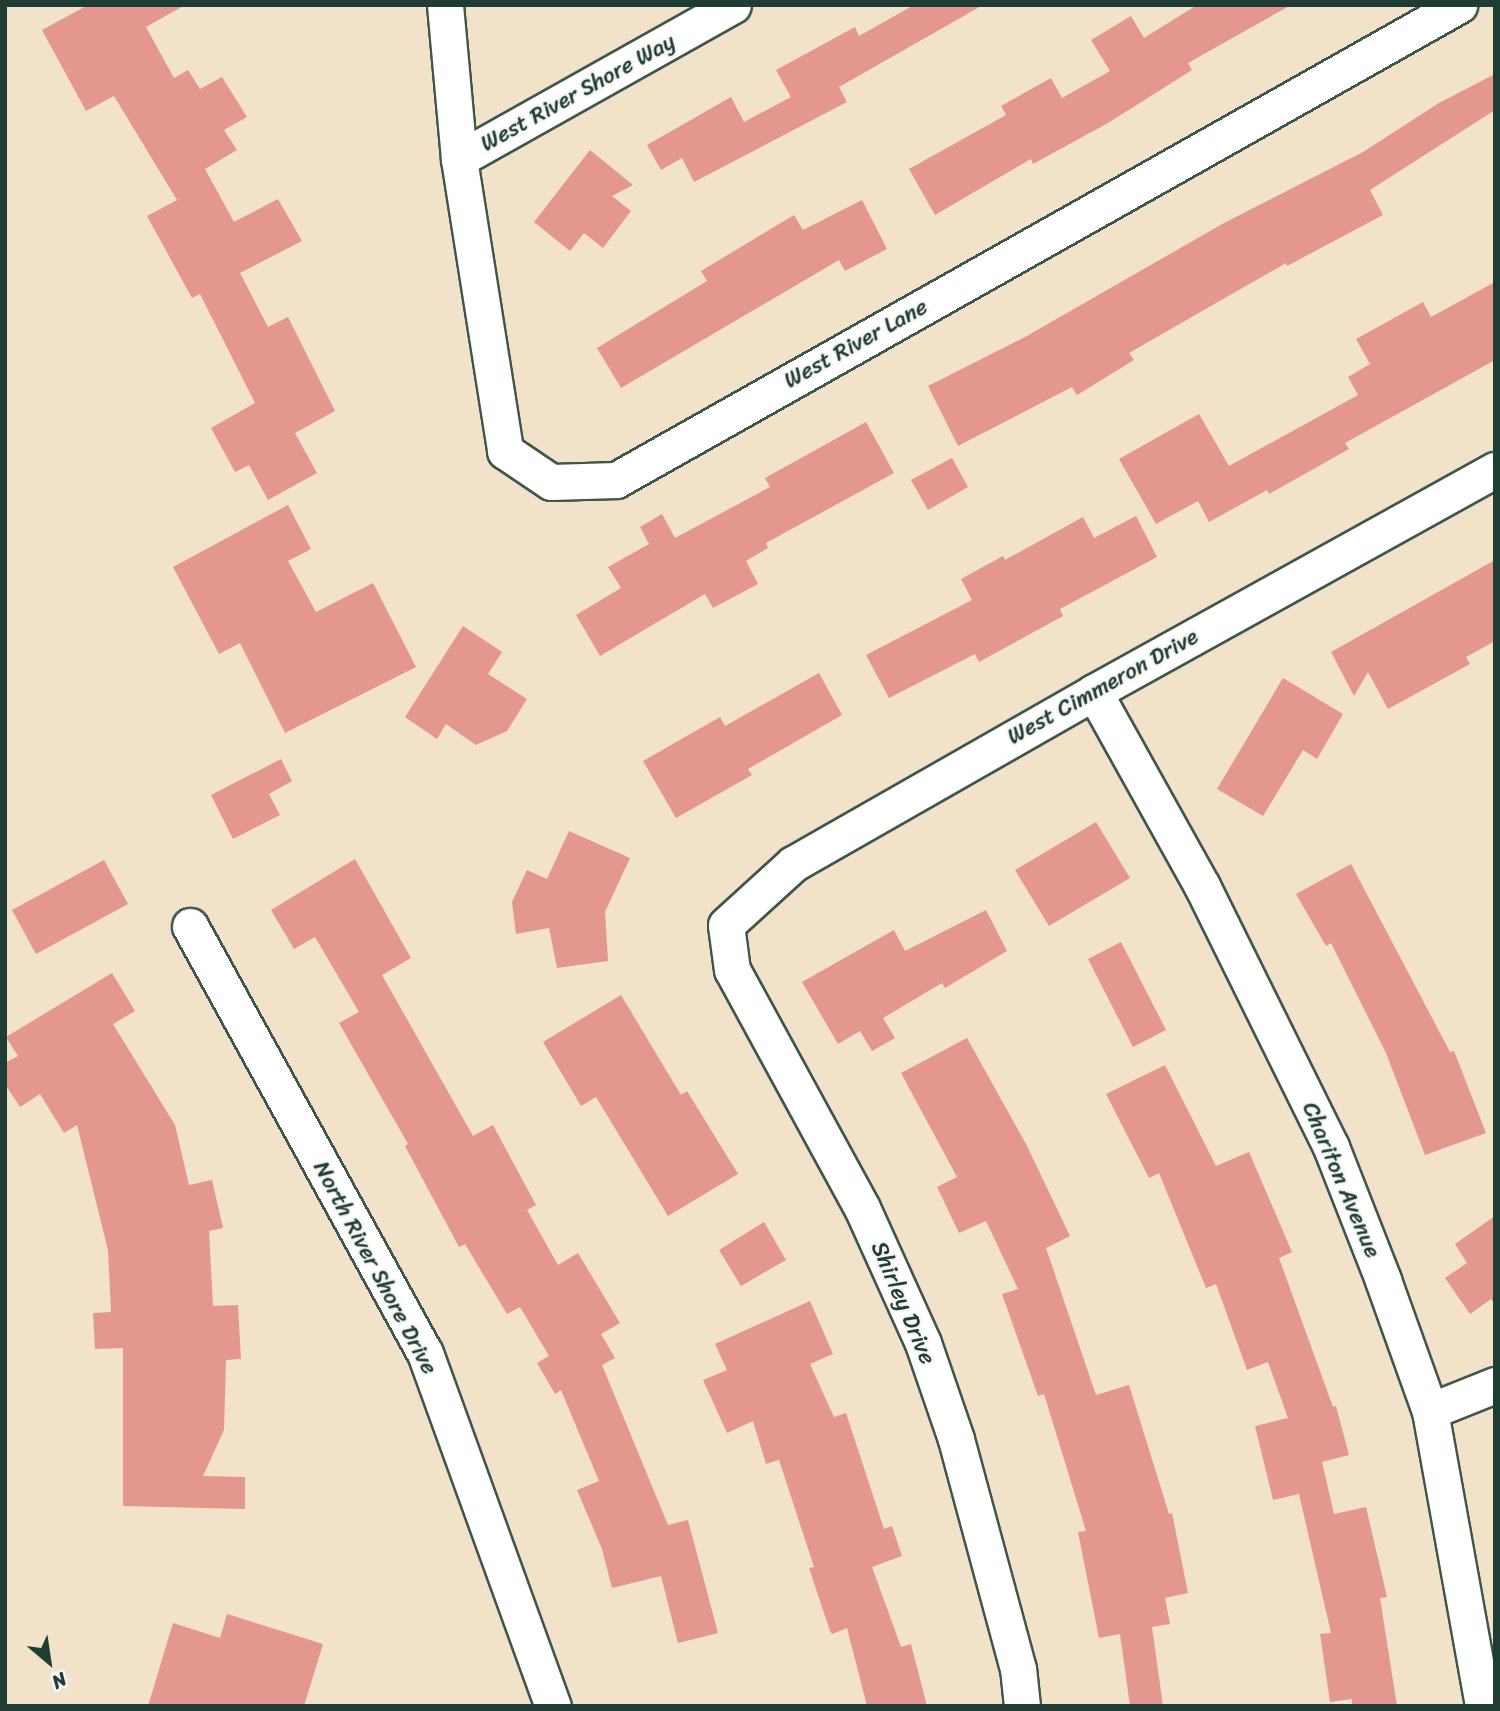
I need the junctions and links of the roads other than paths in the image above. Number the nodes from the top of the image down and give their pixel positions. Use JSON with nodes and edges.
{"nodes":[{"id":1,"x":445,"y":5,"type":"edge"},
{"id":2,"x":733,"y":5,"type":"edge"},
{"id":3,"x":1459,"y":5,"type":"edge"},
{"id":4,"x":459,"y":159,"type":"junction"},
{"id":5,"x":1495,"y":470,"type":"edge"},
{"id":6,"x":1094,"y":692,"type":"junction"},
{"id":7,"x":726,"y":925,"type":"joint"},
{"id":8,"x":190,"y":926,"type":"dead end"},
{"id":9,"x":1495,"y":1385,"type":"edge"},
{"id":10,"x":1430,"y":1411,"type":"junction"},
{"id":11,"x":553,"y":1706,"type":"edge"},
{"id":12,"x":1022,"y":1706,"type":"edge"},
{"id":13,"x":1483,"y":1706,"type":"edge"}],
"edges":[{"from":1,"to":4,"type":"street","name":"West River Lane"},
{"from":2,"to":4,"type":"street","name":"West River Shore Way"},
{"from":3,"to":4,"type":"street","name":"West River Lane"},
{"from":5,"to":6,"type":"street","name":"West Cimmeron Drive"},
{"from":6,"to":7,"type":"street","name":"West Cimmeron Drive"},
{"from":6,"to":10,"type":"street","name":"Chariton Avenue"},
{"from":7,"to":12,"type":"street","name":"Shirley Drive"},
{"from":8,"to":11,"type":"street","name":"North River Shore Drive"},
{"from":9,"to":10,"type":"street"},
{"from":10,"to":13,"type":"street","name":"Chariton Avenue"}]}
